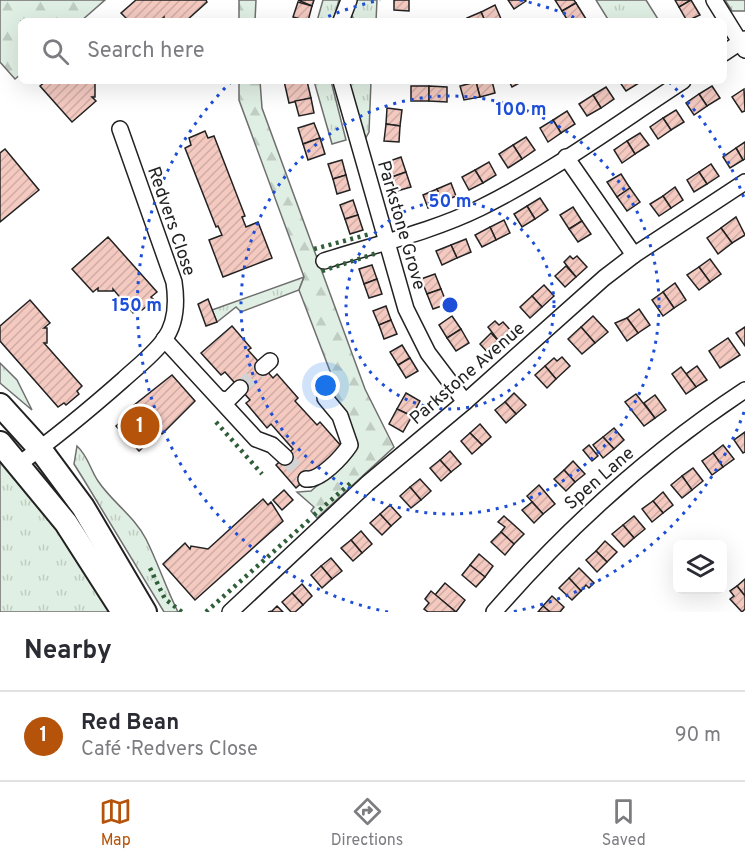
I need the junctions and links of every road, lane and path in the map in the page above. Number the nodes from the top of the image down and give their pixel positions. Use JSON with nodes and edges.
{"nodes":[{"id":1,"x":349,"y":0,"type":"edge"},
{"id":2,"x":714,"y":0,"type":"edge"},
{"id":3,"x":342,"y":18,"type":"edge"},
{"id":4,"x":726,"y":18,"type":"edge"},
{"id":5,"x":727,"y":19,"type":"edge"},
{"id":6,"x":744,"y":44,"type":"edge"},
{"id":7,"x":727,"y":52,"type":"edge"},
{"id":8,"x":342,"y":84,"type":"edge"},
{"id":9,"x":678,"y":84,"type":"edge"},
{"id":10,"x":120,"y":129,"type":"dead end"},
{"id":11,"x":566,"y":157,"type":"junction"},
{"id":12,"x":745,"y":182,"type":"edge"},
{"id":13,"x":387,"y":241,"type":"junction"},
{"id":14,"x":634,"y":255,"type":"junction"},
{"id":15,"x":324,"y":261,"type":"dead end"},
{"id":16,"x":165,"y":339,"type":"junction"},
{"id":17,"x":240,"y":388,"type":"tunnel mouth"},
{"id":18,"x":745,"y":390,"type":"edge"},
{"id":19,"x":220,"y":399,"type":"junction"},
{"id":20,"x":465,"y":402,"type":"junction"},
{"id":21,"x":329,"y":403,"type":"dead end"},
{"id":22,"x":0,"y":405,"type":"edge"},
{"id":23,"x":0,"y":443,"type":"edge"},
{"id":24,"x":40,"y":449,"type":"junction"},
{"id":25,"x":285,"y":457,"type":"tunnel mouth"},
{"id":26,"x":19,"y":464,"type":"junction"},
{"id":27,"x":306,"y":479,"type":"dead end"},
{"id":28,"x":123,"y":612,"type":"edge"},
{"id":29,"x":145,"y":612,"type":"edge"},
{"id":30,"x":230,"y":612,"type":"edge"},
{"id":31,"x":494,"y":612,"type":"edge"}],
"edges":[{"from":1,"to":3,"type":"street"},
{"from":2,"to":4,"type":"street"},
{"from":5,"to":6,"type":"street"},
{"from":6,"to":7,"type":"street"},
{"from":8,"to":13,"type":"street","name":"Parkstone Grove"},
{"from":9,"to":11,"type":"street"},
{"from":10,"to":16,"type":"street","name":"Redvers Close"},
{"from":11,"to":13,"type":"street"},
{"from":11,"to":14,"type":"street"},
{"from":12,"to":14,"type":"street","name":"Parkstone Avenue"},
{"from":13,"to":15,"type":"street"},
{"from":13,"to":20,"type":"street","name":"Parkstone Grove"},
{"from":14,"to":20,"type":"street","name":"Parkstone Avenue"},
{"from":16,"to":19,"type":"street"},
{"from":16,"to":24,"type":"street","name":"Redvers Close"},
{"from":17,"to":19,"type":"street"},
{"from":18,"to":31,"type":"street","name":"Spen Lane"},
{"from":19,"to":25,"type":"street"},
{"from":20,"to":30,"type":"street","name":"Parkstone Avenue"},
{"from":21,"to":27,"type":"street"},
{"from":22,"to":24,"type":"highway"},
{"from":23,"to":26,"type":"highway"},
{"from":24,"to":26,"type":"street","name":"Redvers Close"},
{"from":24,"to":29,"type":"highway"},
{"from":26,"to":28,"type":"highway"}]}
